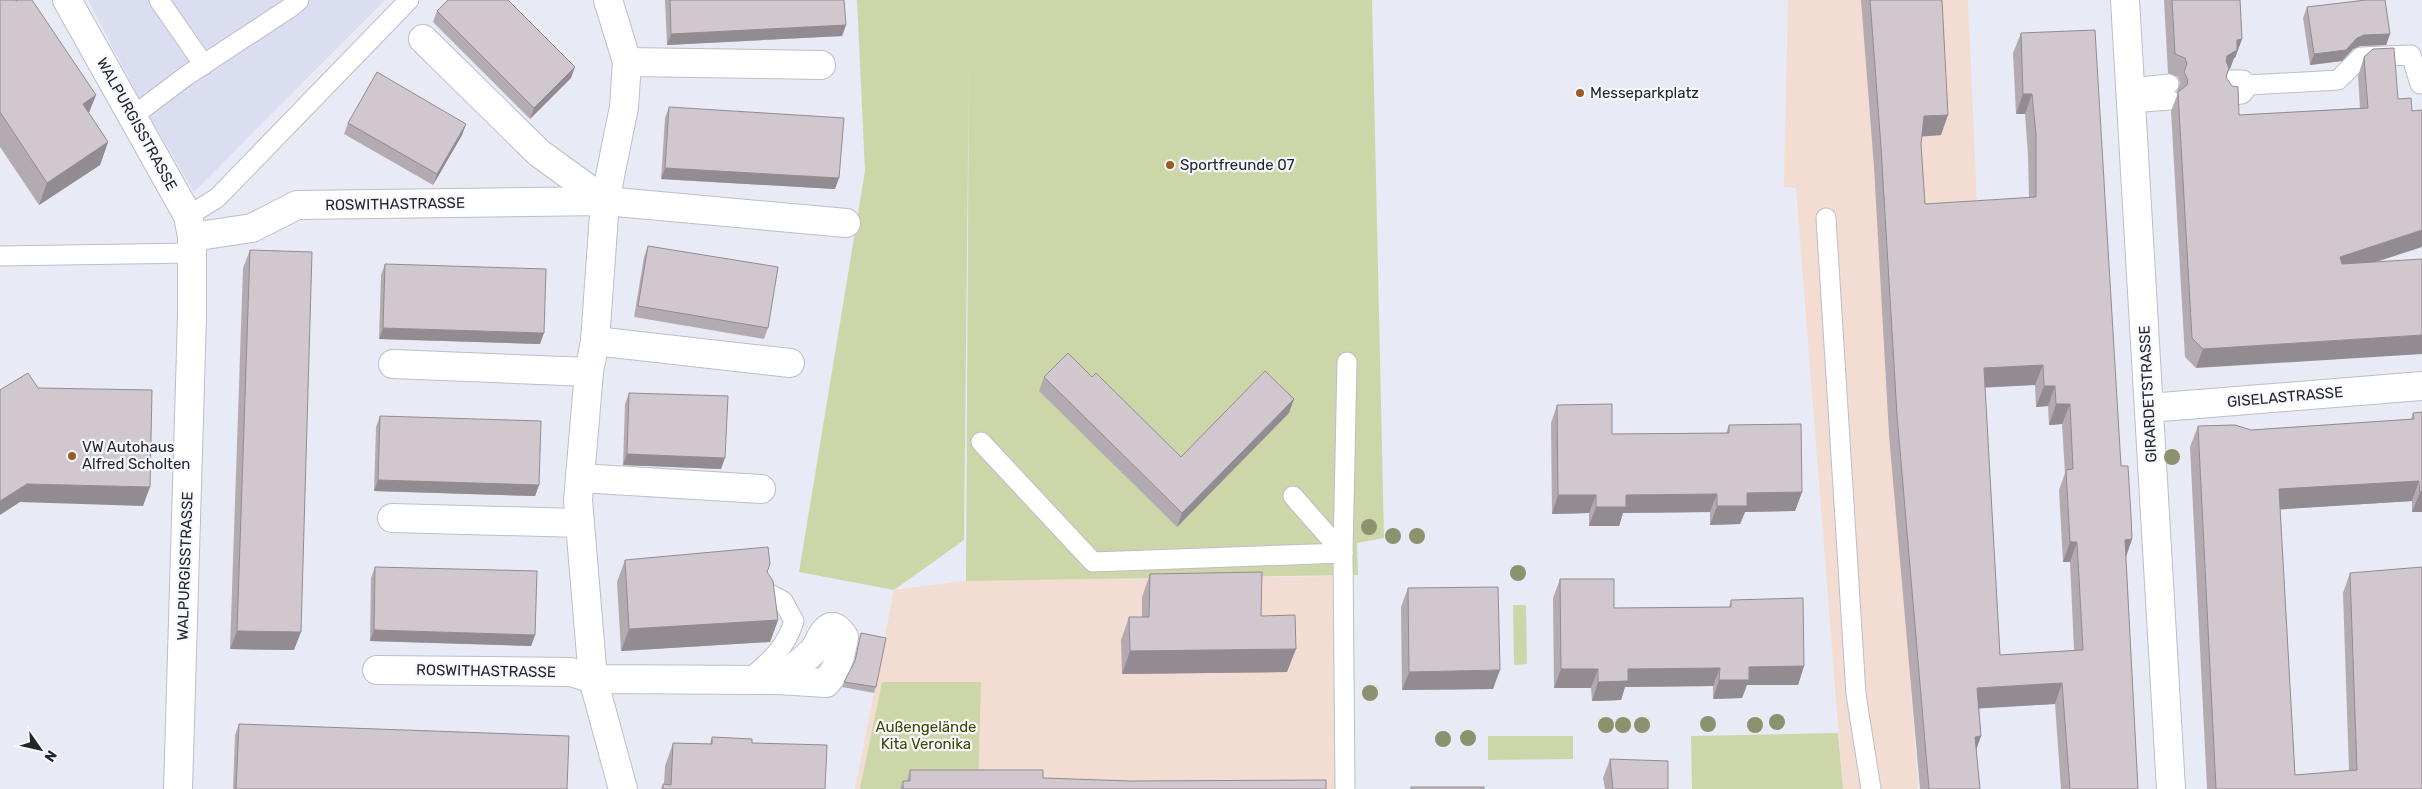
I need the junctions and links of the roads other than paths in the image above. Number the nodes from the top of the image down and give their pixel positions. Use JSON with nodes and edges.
{"nodes":[{"id":1,"x":67,"y":0,"type":"edge"},
{"id":2,"x":159,"y":0,"type":"edge"},
{"id":3,"x":299,"y":0,"type":"edge"},
{"id":4,"x":409,"y":0,"type":"edge"},
{"id":5,"x":608,"y":0,"type":"edge"},
{"id":6,"x":2125,"y":0,"type":"edge"},
{"id":7,"x":423,"y":39,"type":"dead end"},
{"id":8,"x":627,"y":62,"type":"junction"},
{"id":9,"x":822,"y":64,"type":"dead end"},
{"id":10,"x":204,"y":65,"type":"junction"},
{"id":11,"x":2420,"y":84,"type":"dead end"},
{"id":12,"x":2230,"y":88,"type":"edge"},
{"id":13,"x":2170,"y":92,"type":"dead end"},
{"id":14,"x":2130,"y":96,"type":"junction"},
{"id":15,"x":133,"y":116,"type":"junction"},
{"id":16,"x":604,"y":201,"type":"junction"},
{"id":17,"x":1826,"y":218,"type":"dead end"},
{"id":18,"x":846,"y":223,"type":"dead end"},
{"id":19,"x":191,"y":235,"type":"junction"},
{"id":20,"x":2,"y":253,"type":"edge"},
{"id":21,"x":595,"y":341,"type":"junction"},
{"id":22,"x":1347,"y":362,"type":"dead end"},
{"id":23,"x":790,"y":363,"type":"dead end"},
{"id":24,"x":393,"y":364,"type":"dead end"},
{"id":25,"x":589,"y":372,"type":"junction"},
{"id":26,"x":2422,"y":386,"type":"edge"},
{"id":27,"x":2149,"y":408,"type":"junction"},
{"id":28,"x":981,"y":442,"type":"dead end"},
{"id":29,"x":580,"y":478,"type":"junction"},
{"id":30,"x":761,"y":490,"type":"dead end"},
{"id":31,"x":1293,"y":496,"type":"dead end"},
{"id":32,"x":392,"y":518,"type":"dead end"},
{"id":33,"x":579,"y":523,"type":"junction"},
{"id":34,"x":1343,"y":553,"type":"junction"},
{"id":35,"x":770,"y":594,"type":"edge"},
{"id":36,"x":378,"y":670,"type":"dead end"},
{"id":37,"x":592,"y":679,"type":"junction"},
{"id":38,"x":748,"y":680,"type":"junction"},
{"id":39,"x":778,"y":680,"type":"dead end"},
{"id":40,"x":178,"y":789,"type":"edge"},
{"id":41,"x":623,"y":789,"type":"edge"},
{"id":42,"x":1345,"y":789,"type":"edge"},
{"id":43,"x":1871,"y":789,"type":"edge"},
{"id":44,"x":2170,"y":789,"type":"edge"}],
"edges":[{"from":1,"to":15,"type":"street","name":"WALPURGISSTRASSE"},
{"from":2,"to":10,"type":"lane"},
{"from":3,"to":10,"type":"lane"},
{"from":4,"to":19,"type":"lane"},
{"from":5,"to":8,"type":"street"},
{"from":6,"to":14,"type":"street","name":"GIRARDETSTRASSE"},
{"from":7,"to":16,"type":"street"},
{"from":8,"to":9,"type":"street"},
{"from":8,"to":16,"type":"street"},
{"from":10,"to":15,"type":"lane"},
{"from":11,"to":12,"type":"lane"},
{"from":13,"to":14,"type":"lane"},
{"from":14,"to":27,"type":"street","name":"GIRARDETSTRASSE"},
{"from":15,"to":19,"type":"street","name":"WALPURGISSTRASSE"},
{"from":16,"to":18,"type":"street","name":"ROSWITHASTRASSE"},
{"from":16,"to":19,"type":"street","name":"ROSWITHASTRASSE"},
{"from":16,"to":21,"type":"street"},
{"from":17,"to":43,"type":"lane"},
{"from":19,"to":20,"type":"lane"},
{"from":19,"to":40,"type":"street","name":"WALPURGISSTRASSE"},
{"from":21,"to":23,"type":"street"},
{"from":21,"to":25,"type":"street"},
{"from":22,"to":34,"type":"lane"},
{"from":24,"to":25,"type":"street"},
{"from":25,"to":29,"type":"street"},
{"from":26,"to":27,"type":"street","name":"GISELASTRASSE"},
{"from":27,"to":44,"type":"street","name":"GIRARDETSTRASSE"},
{"from":28,"to":34,"type":"lane"},
{"from":29,"to":30,"type":"street"},
{"from":29,"to":33,"type":"street"},
{"from":31,"to":34,"type":"lane"},
{"from":32,"to":33,"type":"street"},
{"from":33,"to":37,"type":"street"},
{"from":34,"to":42,"type":"lane"},
{"from":35,"to":38,"type":"lane"},
{"from":36,"to":37,"type":"street","name":"ROSWITHASTRASSE"},
{"from":37,"to":38,"type":"street","name":"ROSWITHASTRASSE"},
{"from":37,"to":41,"type":"street"},
{"from":38,"to":39,"type":"street","name":"ROSWITHASTRASSE"}]}
